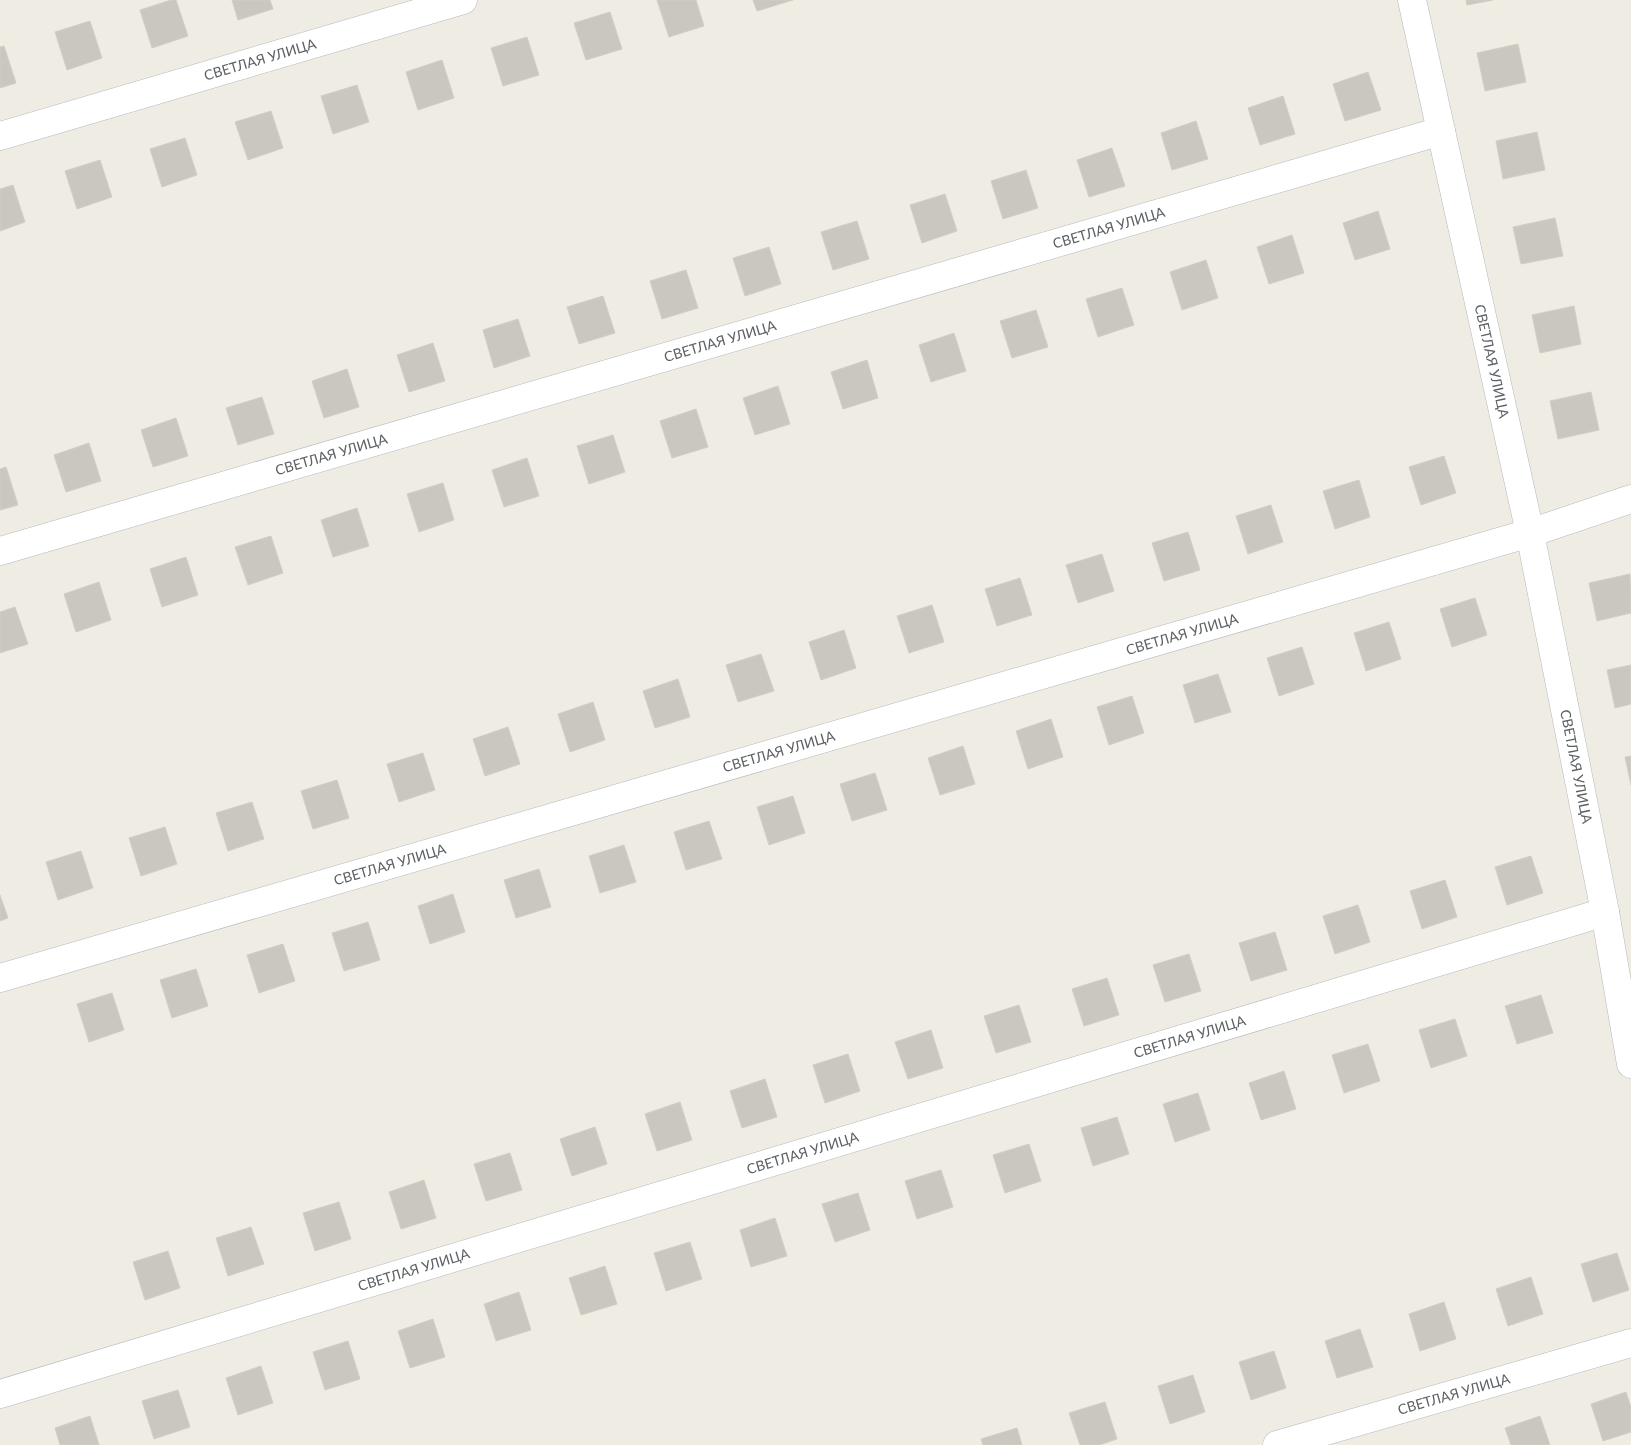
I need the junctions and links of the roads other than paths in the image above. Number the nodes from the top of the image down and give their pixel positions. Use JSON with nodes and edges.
{"nodes":[{"id":1,"x":463,"y":0,"type":"edge"},
{"id":2,"x":1412,"y":0,"type":"edge"},
{"id":3,"x":1441,"y":131,"type":"junction"},
{"id":4,"x":0,"y":136,"type":"edge"},
{"id":5,"x":1631,"y":499,"type":"edge"},
{"id":6,"x":1530,"y":533,"type":"junction"},
{"id":7,"x":0,"y":551,"type":"edge"},
{"id":8,"x":1605,"y":912,"type":"junction"},
{"id":9,"x":0,"y":978,"type":"edge"},
{"id":10,"x":1631,"y":1064,"type":"edge"},
{"id":11,"x":1631,"y":1343,"type":"edge"},
{"id":12,"x":0,"y":1394,"type":"edge"},
{"id":13,"x":1277,"y":1445,"type":"edge"}],
"edges":[{"from":1,"to":4,"type":"street","name":"СВЕТЛАЯ УЛИЦА"},
{"from":2,"to":3,"type":"street","name":"СВЕТЛАЯ УЛИЦА"},
{"from":3,"to":6,"type":"street","name":"СВЕТЛАЯ УЛИЦА"},
{"from":3,"to":7,"type":"street","name":"СВЕТЛАЯ УЛИЦА"},
{"from":5,"to":6,"type":"street","name":"СВЕТЛАЯ УЛИЦА"},
{"from":6,"to":8,"type":"street","name":"СВЕТЛАЯ УЛИЦА"},
{"from":6,"to":9,"type":"street","name":"СВЕТЛАЯ УЛИЦА"},
{"from":8,"to":10,"type":"street","name":"СВЕТЛАЯ УЛИЦА"},
{"from":8,"to":12,"type":"street","name":"СВЕТЛАЯ УЛИЦА"},
{"from":11,"to":13,"type":"street","name":"СВЕТЛАЯ УЛИЦА"}]}
